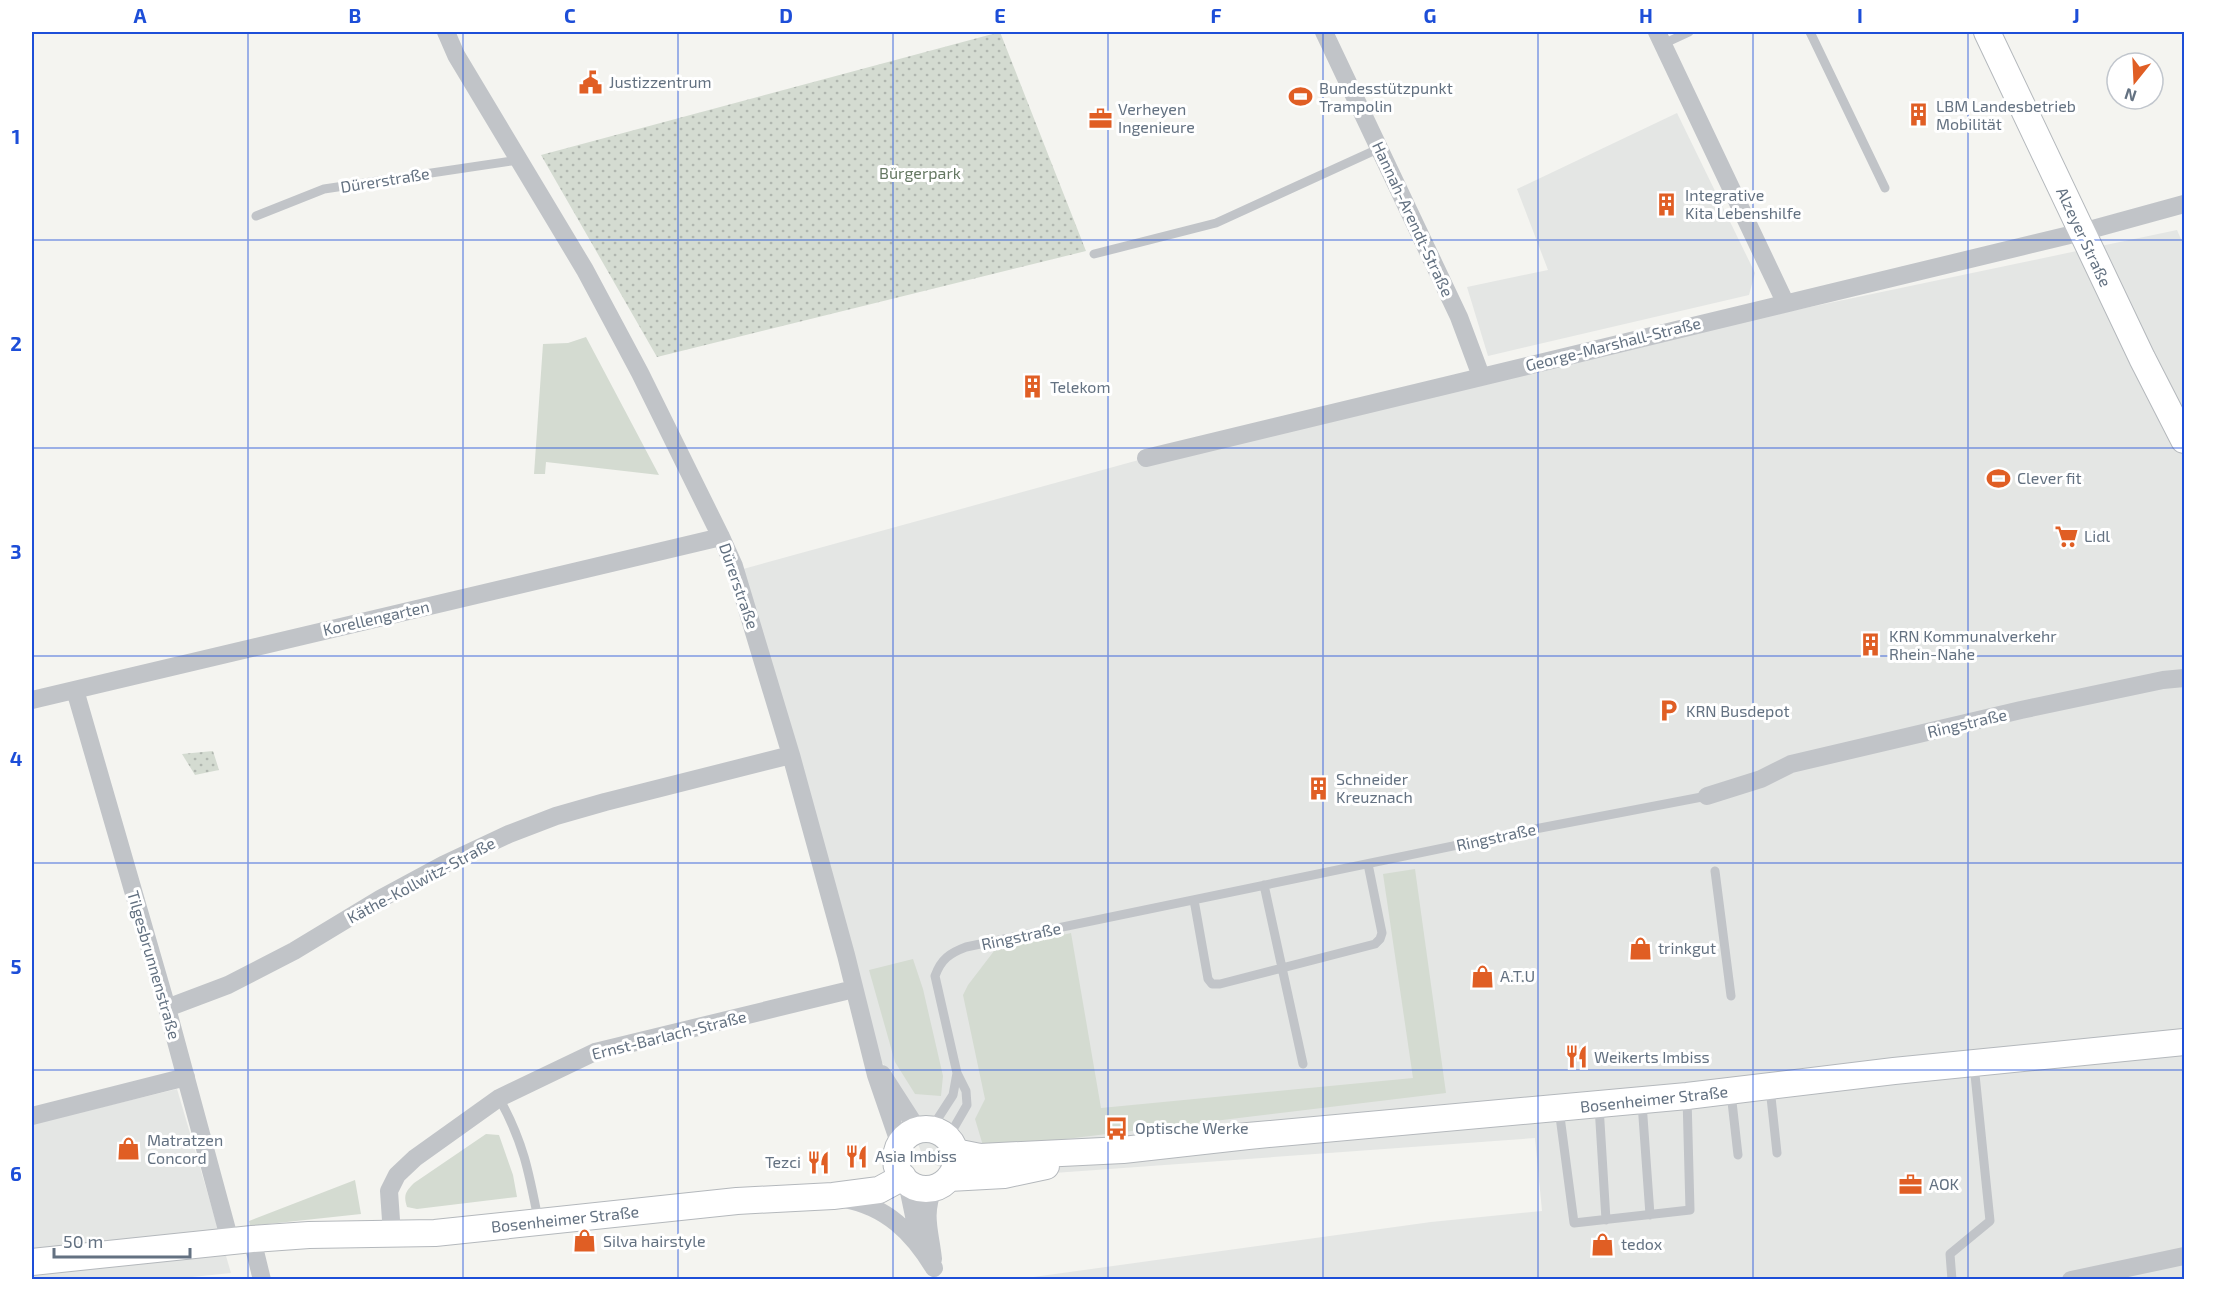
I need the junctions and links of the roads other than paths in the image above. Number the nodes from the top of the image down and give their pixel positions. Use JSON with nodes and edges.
{"nodes":[{"id":1,"x":446,"y":32,"type":"edge"},
{"id":2,"x":1324,"y":32,"type":"edge"},
{"id":3,"x":1689,"y":32,"type":"edge"},
{"id":4,"x":1810,"y":32,"type":"edge"},
{"id":5,"x":1987,"y":32,"type":"edge"},
{"id":6,"x":1660,"y":38,"type":"edge"},
{"id":7,"x":1380,"y":148,"type":"junction"},
{"id":8,"x":518,"y":160,"type":"junction"},
{"id":9,"x":1885,"y":188,"type":"dead end"},
{"id":10,"x":2184,"y":204,"type":"edge"},
{"id":11,"x":256,"y":216,"type":"dead end"},
{"id":12,"x":2082,"y":232,"type":"junction"},
{"id":13,"x":1094,"y":254,"type":"dead end"},
{"id":14,"x":1785,"y":302,"type":"junction"},
{"id":15,"x":1481,"y":376,"type":"junction"},
{"id":16,"x":2184,"y":440,"type":"edge"},
{"id":17,"x":1146,"y":458,"type":"dead end"},
{"id":18,"x":721,"y":537,"type":"junction"},
{"id":19,"x":2184,"y":672,"type":"edge"},
{"id":20,"x":2184,"y":678,"type":"edge"},
{"id":21,"x":2163,"y":680,"type":"junction"},
{"id":22,"x":2184,"y":683,"type":"edge"},
{"id":23,"x":75,"y":690,"type":"junction"},
{"id":24,"x":32,"y":700,"type":"edge"},
{"id":25,"x":791,"y":755,"type":"junction"},
{"id":26,"x":1707,"y":796,"type":"joint"},
{"id":27,"x":1368,"y":864,"type":"junction"},
{"id":28,"x":1715,"y":871,"type":"dead end"},
{"id":29,"x":1264,"y":885,"type":"junction"},
{"id":30,"x":1194,"y":900,"type":"junction"},
{"id":31,"x":1283,"y":969,"type":"junction"},
{"id":32,"x":854,"y":989,"type":"junction"},
{"id":33,"x":1731,"y":996,"type":"dead end"},
{"id":34,"x":167,"y":1008,"type":"junction"},
{"id":35,"x":2184,"y":1042,"type":"edge"},
{"id":36,"x":1974,"y":1063,"type":"junction"},
{"id":37,"x":1303,"y":1064,"type":"dead end"},
{"id":38,"x":957,"y":1073,"type":"junction"},
{"id":39,"x":186,"y":1077,"type":"junction"},
{"id":40,"x":1770,"y":1086,"type":"junction"},
{"id":41,"x":1731,"y":1091,"type":"junction"},
{"id":42,"x":1687,"y":1096,"type":"junction"},
{"id":43,"x":499,"y":1098,"type":"junction"},
{"id":44,"x":1642,"y":1100,"type":"junction"},
{"id":45,"x":1599,"y":1105,"type":"junction"},
{"id":46,"x":1559,"y":1108,"type":"junction"},
{"id":47,"x":32,"y":1116,"type":"edge"},
{"id":48,"x":1123,"y":1150,"type":"junction"},
{"id":49,"x":920,"y":1152,"type":"junction"},
{"id":50,"x":1777,"y":1153,"type":"dead end"},
{"id":51,"x":1738,"y":1155,"type":"dead end"},
{"id":52,"x":941,"y":1183,"type":"junction"},
{"id":53,"x":832,"y":1196,"type":"junction"},
{"id":54,"x":737,"y":1200,"type":"junction"},
{"id":55,"x":1650,"y":1215,"type":"junction"},
{"id":56,"x":1606,"y":1220,"type":"junction"},
{"id":57,"x":539,"y":1222,"type":"junction"},
{"id":58,"x":392,"y":1235,"type":"junction"},
{"id":59,"x":921,"y":1246,"type":"junction"},
{"id":60,"x":250,"y":1254,"type":"edge"},
{"id":61,"x":2184,"y":1256,"type":"edge"},
{"id":62,"x":32,"y":1262,"type":"edge"},
{"id":63,"x":935,"y":1274,"type":"edge"},
{"id":64,"x":32,"y":1278,"type":"edge"},
{"id":65,"x":1952,"y":1280,"type":"edge"},
{"id":66,"x":2071,"y":1280,"type":"edge"}],
"edges":[{"from":1,"to":8,"type":"street","name":"Dürerstraße"},
{"from":2,"to":7,"type":"street","name":"Hannah-Arendt-Straße"},
{"from":3,"to":6,"type":"lane"},
{"from":4,"to":9,"type":"lane"},
{"from":5,"to":12,"type":"street","name":"Alzeyer Straße"},
{"from":6,"to":14,"type":"street"},
{"from":7,"to":13,"type":"lane"},
{"from":7,"to":15,"type":"street","name":"Hannah-Arendt-Straße"},
{"from":8,"to":11,"type":"lane","name":"Dürerstraße"},
{"from":8,"to":18,"type":"street","name":"Dürerstraße"},
{"from":10,"to":12,"type":"street","name":"George-Marshall-Straße"},
{"from":12,"to":14,"type":"street","name":"George-Marshall-Straße"},
{"from":12,"to":16,"type":"street","name":"Alzeyer Straße"},
{"from":14,"to":15,"type":"street","name":"George-Marshall-Straße"},
{"from":15,"to":17,"type":"street","name":"George-Marshall-Straße"},
{"from":18,"to":23,"type":"street","name":"Korellengarten"},
{"from":18,"to":25,"type":"street","name":"Dürerstraße"},
{"from":19,"to":21,"type":"street","name":"Ringstraße"},
{"from":20,"to":21,"type":"street","name":"Ringstraße"},
{"from":21,"to":22,"type":"street"},
{"from":21,"to":26,"type":"street","name":"Ringstraße"},
{"from":23,"to":24,"type":"street","name":"Korellengarten"},
{"from":23,"to":34,"type":"street","name":"Tilgesbrunnenstraße"},
{"from":25,"to":32,"type":"street","name":"Dürerstraße"},
{"from":25,"to":34,"type":"street","name":"Käthe-Kollwitz-Straße"},
{"from":26,"to":27,"type":"lane","name":"Ringstraße"},
{"from":27,"to":29,"type":"lane","name":"Ringstraße"},
{"from":27,"to":31,"type":"lane"},
{"from":28,"to":33,"type":"lane"},
{"from":29,"to":30,"type":"lane","name":"Ringstraße"},
{"from":29,"to":31,"type":"lane"},
{"from":30,"to":31,"type":"lane"},
{"from":30,"to":38,"type":"lane","name":"Ringstraße"},
{"from":31,"to":37,"type":"lane"},
{"from":32,"to":43,"type":"street","name":"Ernst-Barlach-Straße"},
{"from":32,"to":49,"type":"street","name":"Dürerstraße"},
{"from":34,"to":39,"type":"street","name":"Tilgesbrunnenstraße"},
{"from":35,"to":36,"type":"street","name":"Bosenheimer Straße"},
{"from":36,"to":40,"type":"street","name":"Bosenheimer Straße"},
{"from":36,"to":65,"type":"lane"},
{"from":38,"to":49,"type":"lane","name":"Ringstraße"},
{"from":38,"to":49,"type":"lane","name":"Ringstraße"},
{"from":39,"to":47,"type":"street"},
{"from":39,"to":60,"type":"street","name":"Tilgesbrunnenstraße"},
{"from":40,"to":41,"type":"street","name":"Bosenheimer Straße"},
{"from":40,"to":50,"type":"lane"},
{"from":41,"to":42,"type":"street","name":"Bosenheimer Straße"},
{"from":41,"to":51,"type":"lane"},
{"from":42,"to":44,"type":"street","name":"Bosenheimer Straße"},
{"from":42,"to":55,"type":"lane"},
{"from":43,"to":57,"type":"lane"},
{"from":43,"to":58,"type":"street","name":"Ernst-Barlach-Straße"},
{"from":44,"to":45,"type":"street","name":"Bosenheimer Straße"},
{"from":44,"to":55,"type":"lane"},
{"from":45,"to":46,"type":"street","name":"Bosenheimer Straße"},
{"from":45,"to":56,"type":"lane"},
{"from":46,"to":48,"type":"street","name":"Bosenheimer Straße"},
{"from":46,"to":56,"type":"lane"},
{"from":48,"to":49,"type":"street","name":"Bosenheimer Straße"},
{"from":48,"to":52,"type":"street","name":"Bosenheimer Straße"},
{"from":49,"to":52,"type":"street","name":"Bosenheimer Straße"},
{"from":49,"to":52,"type":"street"},
{"from":49,"to":53,"type":"street","name":"Bosenheimer Straße"},
{"from":49,"to":54,"type":"street","name":"Bosenheimer Straße"},
{"from":49,"to":59,"type":"street"},
{"from":52,"to":63,"type":"street"},
{"from":53,"to":54,"type":"street","name":"Bosenheimer Straße"},
{"from":53,"to":59,"type":"street"},
{"from":54,"to":57,"type":"street","name":"Bosenheimer Straße"},
{"from":55,"to":56,"type":"lane"},
{"from":57,"to":58,"type":"street","name":"Bosenheimer Straße"},
{"from":58,"to":60,"type":"street","name":"Bosenheimer Straße"},
{"from":59,"to":63,"type":"street"},
{"from":60,"to":62,"type":"street","name":"Bosenheimer Straße"},
{"from":60,"to":64,"type":"street","name":"Bosenheimer Straße"},
{"from":61,"to":66,"type":"street"}]}
